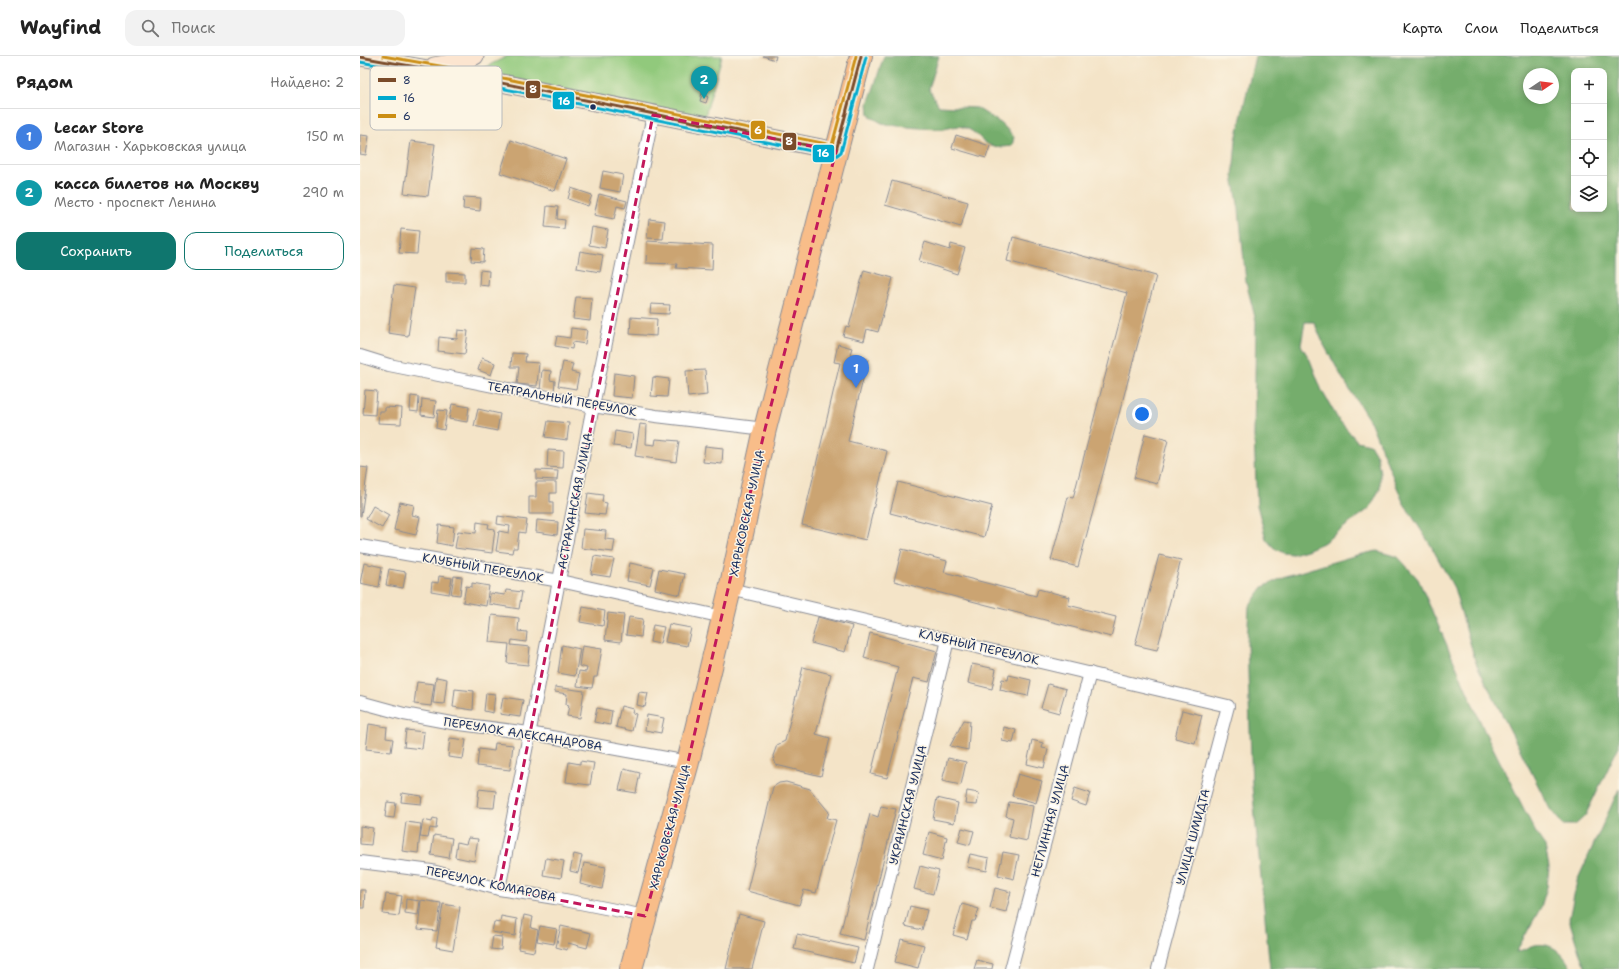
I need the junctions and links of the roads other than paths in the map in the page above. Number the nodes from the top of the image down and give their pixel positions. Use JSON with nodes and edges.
{"nodes":[{"id":1,"x":475,"y":56,"type":"edge"},
{"id":2,"x":861,"y":56,"type":"edge"},
{"id":3,"x":360,"y":57,"type":"edge"},
{"id":4,"x":411,"y":66,"type":"edge"},
{"id":5,"x":434,"y":66,"type":"edge"},
{"id":6,"x":502,"y":84,"type":"edge"},
{"id":7,"x":653,"y":115,"type":"junction"},
{"id":8,"x":836,"y":152,"type":"junction"},
{"id":9,"x":360,"y":356,"type":"edge"},
{"id":10,"x":593,"y":406,"type":"junction"},
{"id":11,"x":766,"y":430,"type":"junction"},
{"id":12,"x":360,"y":546,"type":"edge"},
{"id":13,"x":560,"y":581,"type":"junction"},
{"id":14,"x":730,"y":589,"type":"junction"},
{"id":15,"x":723,"y":617,"type":"junction"},
{"id":16,"x":948,"y":640,"type":"junction"},
{"id":17,"x":1090,"y":673,"type":"junction"},
{"id":18,"x":360,"y":702,"type":"edge"},
{"id":19,"x":1228,"y":706,"type":"joint"},
{"id":20,"x":529,"y":733,"type":"junction"},
{"id":21,"x":688,"y":762,"type":"junction"},
{"id":22,"x":360,"y":862,"type":"edge"},
{"id":23,"x":499,"y":889,"type":"junction"},
{"id":24,"x":645,"y":916,"type":"junction"},
{"id":25,"x":631,"y":969,"type":"edge"},
{"id":26,"x":867,"y":969,"type":"edge"},
{"id":27,"x":1011,"y":969,"type":"edge"},
{"id":28,"x":1158,"y":969,"type":"edge"}],
"edges":[{"from":1,"to":5,"type":"main road"},
{"from":2,"to":8,"type":"highway","name":"ХАРЬКОВСКАЯ УЛИЦА"},
{"from":3,"to":4,"type":"main road"},
{"from":6,"to":7,"type":"main road"},
{"from":7,"to":8,"type":"main road"},
{"from":7,"to":10,"type":"street","name":"АСТРАХАНСКАЯ УЛИЦА"},
{"from":8,"to":11,"type":"highway","name":"ХАРЬКОВСКАЯ УЛИЦА"},
{"from":9,"to":10,"type":"street","name":"ТЕАТРАЛЬНЫЙ ПЕРЕУЛОК"},
{"from":10,"to":11,"type":"street","name":"ТЕАТРАЛЬНЫЙ ПЕРЕУЛОК"},
{"from":10,"to":13,"type":"street","name":"АСТРАХАНСКАЯ УЛИЦА"},
{"from":11,"to":14,"type":"highway","name":"ХАРЬКОВСКАЯ УЛИЦА"},
{"from":12,"to":13,"type":"street","name":"КЛУБНЫЙ ПЕРЕУЛОК"},
{"from":13,"to":15,"type":"street","name":"КЛУБНЫЙ ПЕРЕУЛОК"},
{"from":13,"to":20,"type":"street","name":"АСТРАХАНСКАЯ УЛИЦА"},
{"from":14,"to":15,"type":"highway","name":"ХАРЬКОВСКАЯ УЛИЦА"},
{"from":14,"to":16,"type":"street","name":"КЛУБНЫЙ ПЕРЕУЛОК"},
{"from":15,"to":21,"type":"highway","name":"ХАРЬКОВСКАЯ УЛИЦА"},
{"from":16,"to":17,"type":"street","name":"КЛУБНЫЙ ПЕРЕУЛОК"},
{"from":16,"to":26,"type":"street","name":"УКРАИНСКАЯ УЛИЦА"},
{"from":17,"to":19,"type":"street","name":"КЛУБНЫЙ ПЕРЕУЛОК"},
{"from":17,"to":27,"type":"street","name":"НЕГЛИННАЯ УЛИЦА"},
{"from":18,"to":20,"type":"street","name":"ПЕРЕУЛОК АЛЕКСАНДРОВА"},
{"from":19,"to":28,"type":"street","name":"УЛИЦА ШМИДТА"},
{"from":20,"to":21,"type":"street","name":"ПЕРЕУЛОК АЛЕКСАНДРОВА"},
{"from":20,"to":23,"type":"street","name":"АСТРАХАНСКАЯ УЛИЦА"},
{"from":21,"to":24,"type":"highway","name":"ХАРЬКОВСКАЯ УЛИЦА"},
{"from":22,"to":23,"type":"street","name":"ПЕРЕУЛОК КОМАРОВА"},
{"from":23,"to":24,"type":"street","name":"ПЕРЕУЛОК КОМАРОВА"},
{"from":24,"to":25,"type":"highway","name":"ХАРЬКОВСКАЯ УЛИЦА"}]}
